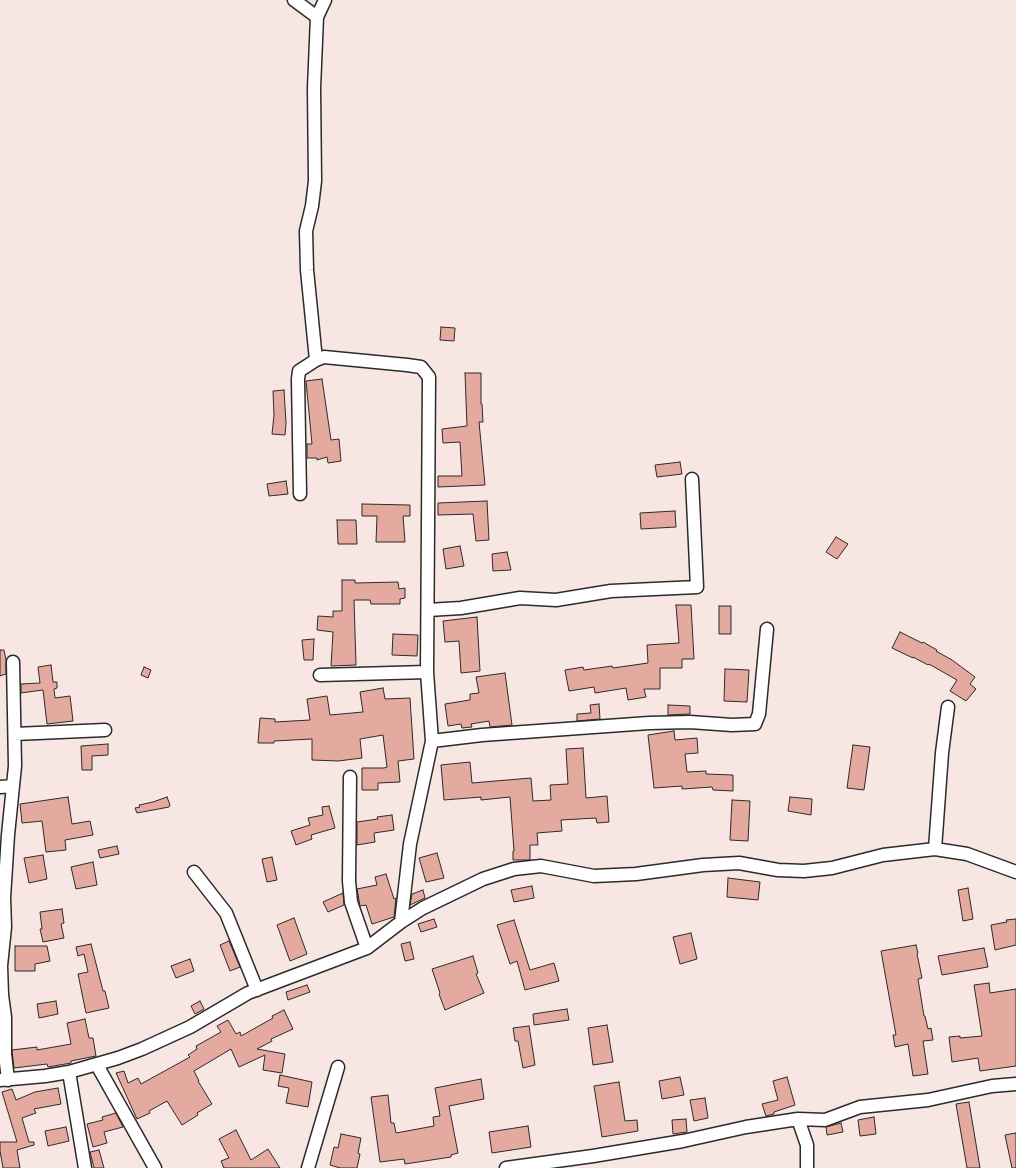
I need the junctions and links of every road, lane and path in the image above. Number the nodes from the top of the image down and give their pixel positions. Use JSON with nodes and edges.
{"nodes":[{"id":1,"x":294,"y":0,"type":"edge"},
{"id":2,"x":325,"y":0,"type":"edge"},
{"id":3,"x":317,"y":17,"type":"junction"},
{"id":4,"x":316,"y":360,"type":"junction"},
{"id":5,"x":692,"y":479,"type":"dead end"},
{"id":6,"x":300,"y":494,"type":"dead end"},
{"id":7,"x":428,"y":610,"type":"junction"},
{"id":8,"x":767,"y":629,"type":"dead end"},
{"id":9,"x":13,"y":662,"type":"dead end"},
{"id":10,"x":427,"y":672,"type":"junction"},
{"id":11,"x":320,"y":675,"type":"dead end"},
{"id":12,"x":948,"y":707,"type":"dead end"},
{"id":13,"x":105,"y":730,"type":"dead end"},
{"id":14,"x":15,"y":734,"type":"junction"},
{"id":15,"x":432,"y":740,"type":"junction"},
{"id":16,"x":350,"y":777,"type":"dead end"},
{"id":17,"x":13,"y":786,"type":"junction"},
{"id":18,"x":0,"y":787,"type":"edge"},
{"id":19,"x":935,"y":849,"type":"junction"},
{"id":20,"x":194,"y":872,"type":"dead end"},
{"id":21,"x":1016,"y":872,"type":"edge"},
{"id":22,"x":401,"y":922,"type":"junction"},
{"id":23,"x":1,"y":947,"type":"edge"},
{"id":24,"x":367,"y":948,"type":"junction"},
{"id":25,"x":257,"y":990,"type":"junction"},
{"id":26,"x":98,"y":1065,"type":"junction"},
{"id":27,"x":338,"y":1066,"type":"dead end"},
{"id":28,"x":69,"y":1072,"type":"junction"},
{"id":29,"x":4,"y":1080,"type":"edge"},
{"id":30,"x":1016,"y":1084,"type":"edge"},
{"id":31,"x":798,"y":1119,"type":"junction"},
{"id":32,"x":85,"y":1168,"type":"edge"},
{"id":33,"x":155,"y":1168,"type":"edge"},
{"id":34,"x":308,"y":1168,"type":"edge"},
{"id":35,"x":506,"y":1168,"type":"edge"},
{"id":36,"x":807,"y":1168,"type":"edge"}],
"edges":[{"from":1,"to":3,"type":"street"},
{"from":2,"to":3,"type":"street"},
{"from":3,"to":4,"type":"street"},
{"from":4,"to":6,"type":"street"},
{"from":4,"to":7,"type":"street"},
{"from":5,"to":7,"type":"street"},
{"from":7,"to":10,"type":"street"},
{"from":8,"to":15,"type":"street"},
{"from":9,"to":14,"type":"street"},
{"from":10,"to":11,"type":"street"},
{"from":10,"to":15,"type":"street"},
{"from":12,"to":19,"type":"street"},
{"from":13,"to":14,"type":"street"},
{"from":14,"to":17,"type":"street"},
{"from":15,"to":22,"type":"street"},
{"from":16,"to":24,"type":"street"},
{"from":17,"to":18,"type":"street"},
{"from":17,"to":23,"type":"street"},
{"from":19,"to":21,"type":"street"},
{"from":19,"to":22,"type":"street"},
{"from":20,"to":25,"type":"street"},
{"from":22,"to":24,"type":"street"},
{"from":23,"to":29,"type":"street"},
{"from":24,"to":25,"type":"street"},
{"from":25,"to":26,"type":"street"},
{"from":26,"to":28,"type":"street"},
{"from":26,"to":33,"type":"street"},
{"from":27,"to":34,"type":"street"},
{"from":28,"to":29,"type":"street"},
{"from":28,"to":32,"type":"street"},
{"from":30,"to":31,"type":"street"},
{"from":31,"to":35,"type":"street"},
{"from":31,"to":36,"type":"street"}]}
